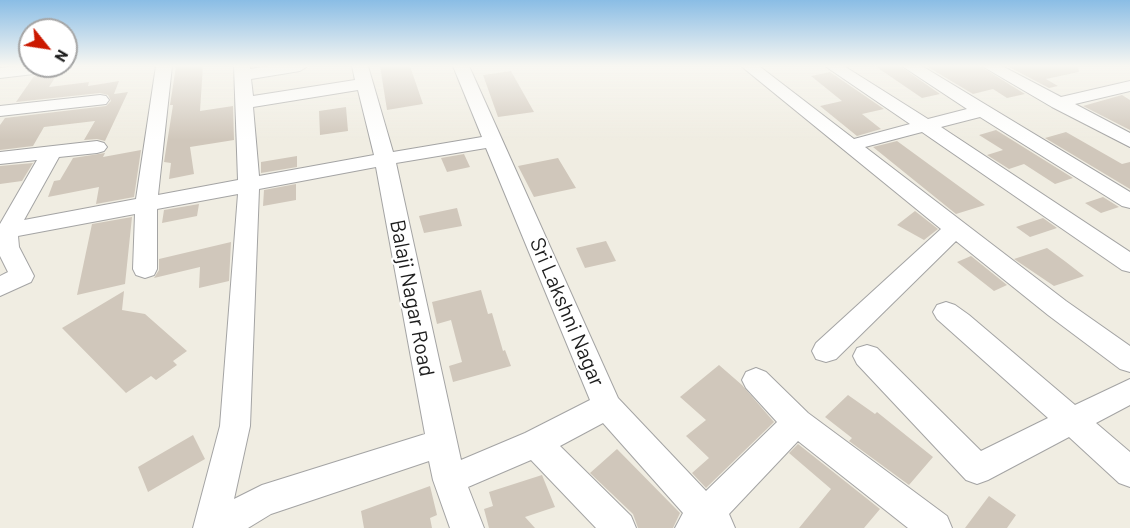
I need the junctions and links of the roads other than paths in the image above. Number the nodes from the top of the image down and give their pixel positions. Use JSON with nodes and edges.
{"nodes":[{"id":1,"x":161,"y":91,"type":"edge"},
{"id":2,"x":244,"y":91,"type":"edge"},
{"id":3,"x":297,"y":91,"type":"edge"},
{"id":4,"x":367,"y":91,"type":"edge"},
{"id":5,"x":472,"y":91,"type":"edge"},
{"id":6,"x":781,"y":91,"type":"edge"},
{"id":7,"x":871,"y":91,"type":"edge"},
{"id":8,"x":951,"y":91,"type":"edge"},
{"id":9,"x":1038,"y":91,"type":"edge"},
{"id":10,"x":1110,"y":91,"type":"edge"},
{"id":11,"x":100,"y":100,"type":"dead end"},
{"id":12,"x":244,"y":103,"type":"junction"},
{"id":13,"x":1058,"y":103,"type":"junction"},
{"id":14,"x":984,"y":110,"type":"junction"},
{"id":15,"x":0,"y":111,"type":"edge"},
{"id":16,"x":926,"y":126,"type":"junction"},
{"id":17,"x":494,"y":141,"type":"junction"},
{"id":18,"x":1130,"y":141,"type":"edge"},
{"id":19,"x":852,"y":145,"type":"junction"},
{"id":20,"x":98,"y":147,"type":"dead end"},
{"id":21,"x":51,"y":153,"type":"junction"},
{"id":22,"x":0,"y":158,"type":"edge"},
{"id":23,"x":385,"y":159,"type":"junction"},
{"id":24,"x":249,"y":185,"type":"junction"},
{"id":25,"x":1130,"y":201,"type":"edge"},
{"id":26,"x":146,"y":204,"type":"junction"},
{"id":27,"x":956,"y":228,"type":"junction"},
{"id":28,"x":7,"y":231,"type":"junction"},
{"id":29,"x":1130,"y":264,"type":"edge"},
{"id":30,"x":145,"y":269,"type":"dead end"},
{"id":31,"x":0,"y":287,"type":"edge"},
{"id":32,"x":946,"y":312,"type":"dead end"},
{"id":33,"x":826,"y":351,"type":"dead end"},
{"id":34,"x":867,"y":356,"type":"dead end"},
{"id":35,"x":1130,"y":361,"type":"edge"},
{"id":36,"x":756,"y":381,"type":"dead end"},
{"id":37,"x":1130,"y":391,"type":"edge"},
{"id":38,"x":607,"y":406,"type":"junction"},
{"id":39,"x":1072,"y":420,"type":"junction"},
{"id":40,"x":797,"y":422,"type":"junction"},
{"id":41,"x":536,"y":442,"type":"junction"},
{"id":42,"x":441,"y":443,"type":"junction"},
{"id":43,"x":1130,"y":472,"type":"edge"},
{"id":44,"x":449,"y":480,"type":"junction"},
{"id":45,"x":705,"y":524,"type":"edge"},
{"id":46,"x":210,"y":528,"type":"edge"},
{"id":47,"x":216,"y":528,"type":"edge"},
{"id":48,"x":467,"y":528,"type":"edge"},
{"id":49,"x":619,"y":528,"type":"edge"},
{"id":50,"x":935,"y":528,"type":"edge"}],
"edges":[{"from":1,"to":26,"type":"street"},
{"from":2,"to":12,"type":"street"},
{"from":3,"to":12,"type":"street"},
{"from":4,"to":23,"type":"street","name":"Balaji Nagar Road"},
{"from":5,"to":17,"type":"street","name":"Sri Lakshni Nagar"},
{"from":6,"to":19,"type":"street"},
{"from":7,"to":16,"type":"street"},
{"from":8,"to":14,"type":"street"},
{"from":9,"to":13,"type":"street"},
{"from":10,"to":13,"type":"street"},
{"from":11,"to":15,"type":"street"},
{"from":12,"to":24,"type":"street"},
{"from":13,"to":18,"type":"street"},
{"from":14,"to":16,"type":"street"},
{"from":14,"to":25,"type":"street"},
{"from":16,"to":19,"type":"street"},
{"from":16,"to":29,"type":"street"},
{"from":17,"to":23,"type":"street"},
{"from":17,"to":38,"type":"street","name":"Sri Lakshni Nagar"},
{"from":19,"to":27,"type":"street"},
{"from":20,"to":21,"type":"street"},
{"from":21,"to":22,"type":"street"},
{"from":21,"to":28,"type":"street"},
{"from":23,"to":24,"type":"street"},
{"from":23,"to":42,"type":"street","name":"Balaji Nagar Road"},
{"from":24,"to":26,"type":"street"},
{"from":24,"to":46,"type":"street"},
{"from":26,"to":28,"type":"street"},
{"from":26,"to":30,"type":"street"},
{"from":27,"to":33,"type":"street"},
{"from":27,"to":35,"type":"street"},
{"from":28,"to":31,"type":"street"},
{"from":32,"to":39,"type":"street"},
{"from":34,"to":39,"type":"street"},
{"from":36,"to":40,"type":"street"},
{"from":37,"to":39,"type":"street"},
{"from":38,"to":41,"type":"street"},
{"from":38,"to":45,"type":"street","name":"Sri Lakshni Nagar"},
{"from":39,"to":43,"type":"street"},
{"from":40,"to":45,"type":"street"},
{"from":40,"to":50,"type":"street"},
{"from":41,"to":44,"type":"street"},
{"from":41,"to":49,"type":"street"},
{"from":42,"to":44,"type":"street","name":"Balaji Nagar Road"},
{"from":42,"to":47,"type":"street"},
{"from":44,"to":48,"type":"street","name":"Balaji Nagar Road"}]}
